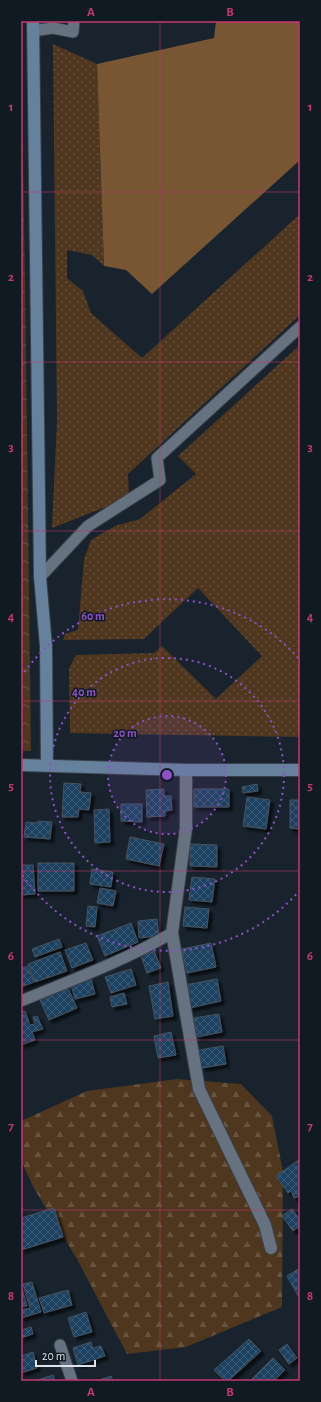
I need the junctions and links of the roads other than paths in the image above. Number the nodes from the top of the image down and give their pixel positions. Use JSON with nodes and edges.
{"nodes":[{"id":1,"x":74,"y":21,"type":"edge"},
{"id":2,"x":33,"y":26,"type":"edge"},
{"id":3,"x":300,"y":327,"type":"edge"},
{"id":4,"x":40,"y":577,"type":"junction"},
{"id":5,"x":21,"y":765,"type":"edge"},
{"id":6,"x":47,"y":765,"type":"junction"},
{"id":7,"x":186,"y":770,"type":"junction"},
{"id":8,"x":300,"y":770,"type":"edge"},
{"id":9,"x":172,"y":934,"type":"junction"},
{"id":10,"x":21,"y":1001,"type":"edge"},
{"id":11,"x":271,"y":1248,"type":"dead end"},
{"id":12,"x":60,"y":1345,"type":"dead end"},
{"id":13,"x":72,"y":1381,"type":"edge"}],
"edges":[{"from":1,"to":2,"type":"lane"},
{"from":2,"to":4,"type":"street"},
{"from":3,"to":4,"type":"lane"},
{"from":4,"to":6,"type":"street"},
{"from":5,"to":6,"type":"street"},
{"from":6,"to":7,"type":"street"},
{"from":7,"to":8,"type":"street"},
{"from":7,"to":9,"type":"street"},
{"from":9,"to":10,"type":"lane"},
{"from":9,"to":11,"type":"street"},
{"from":12,"to":13,"type":"lane"}]}
